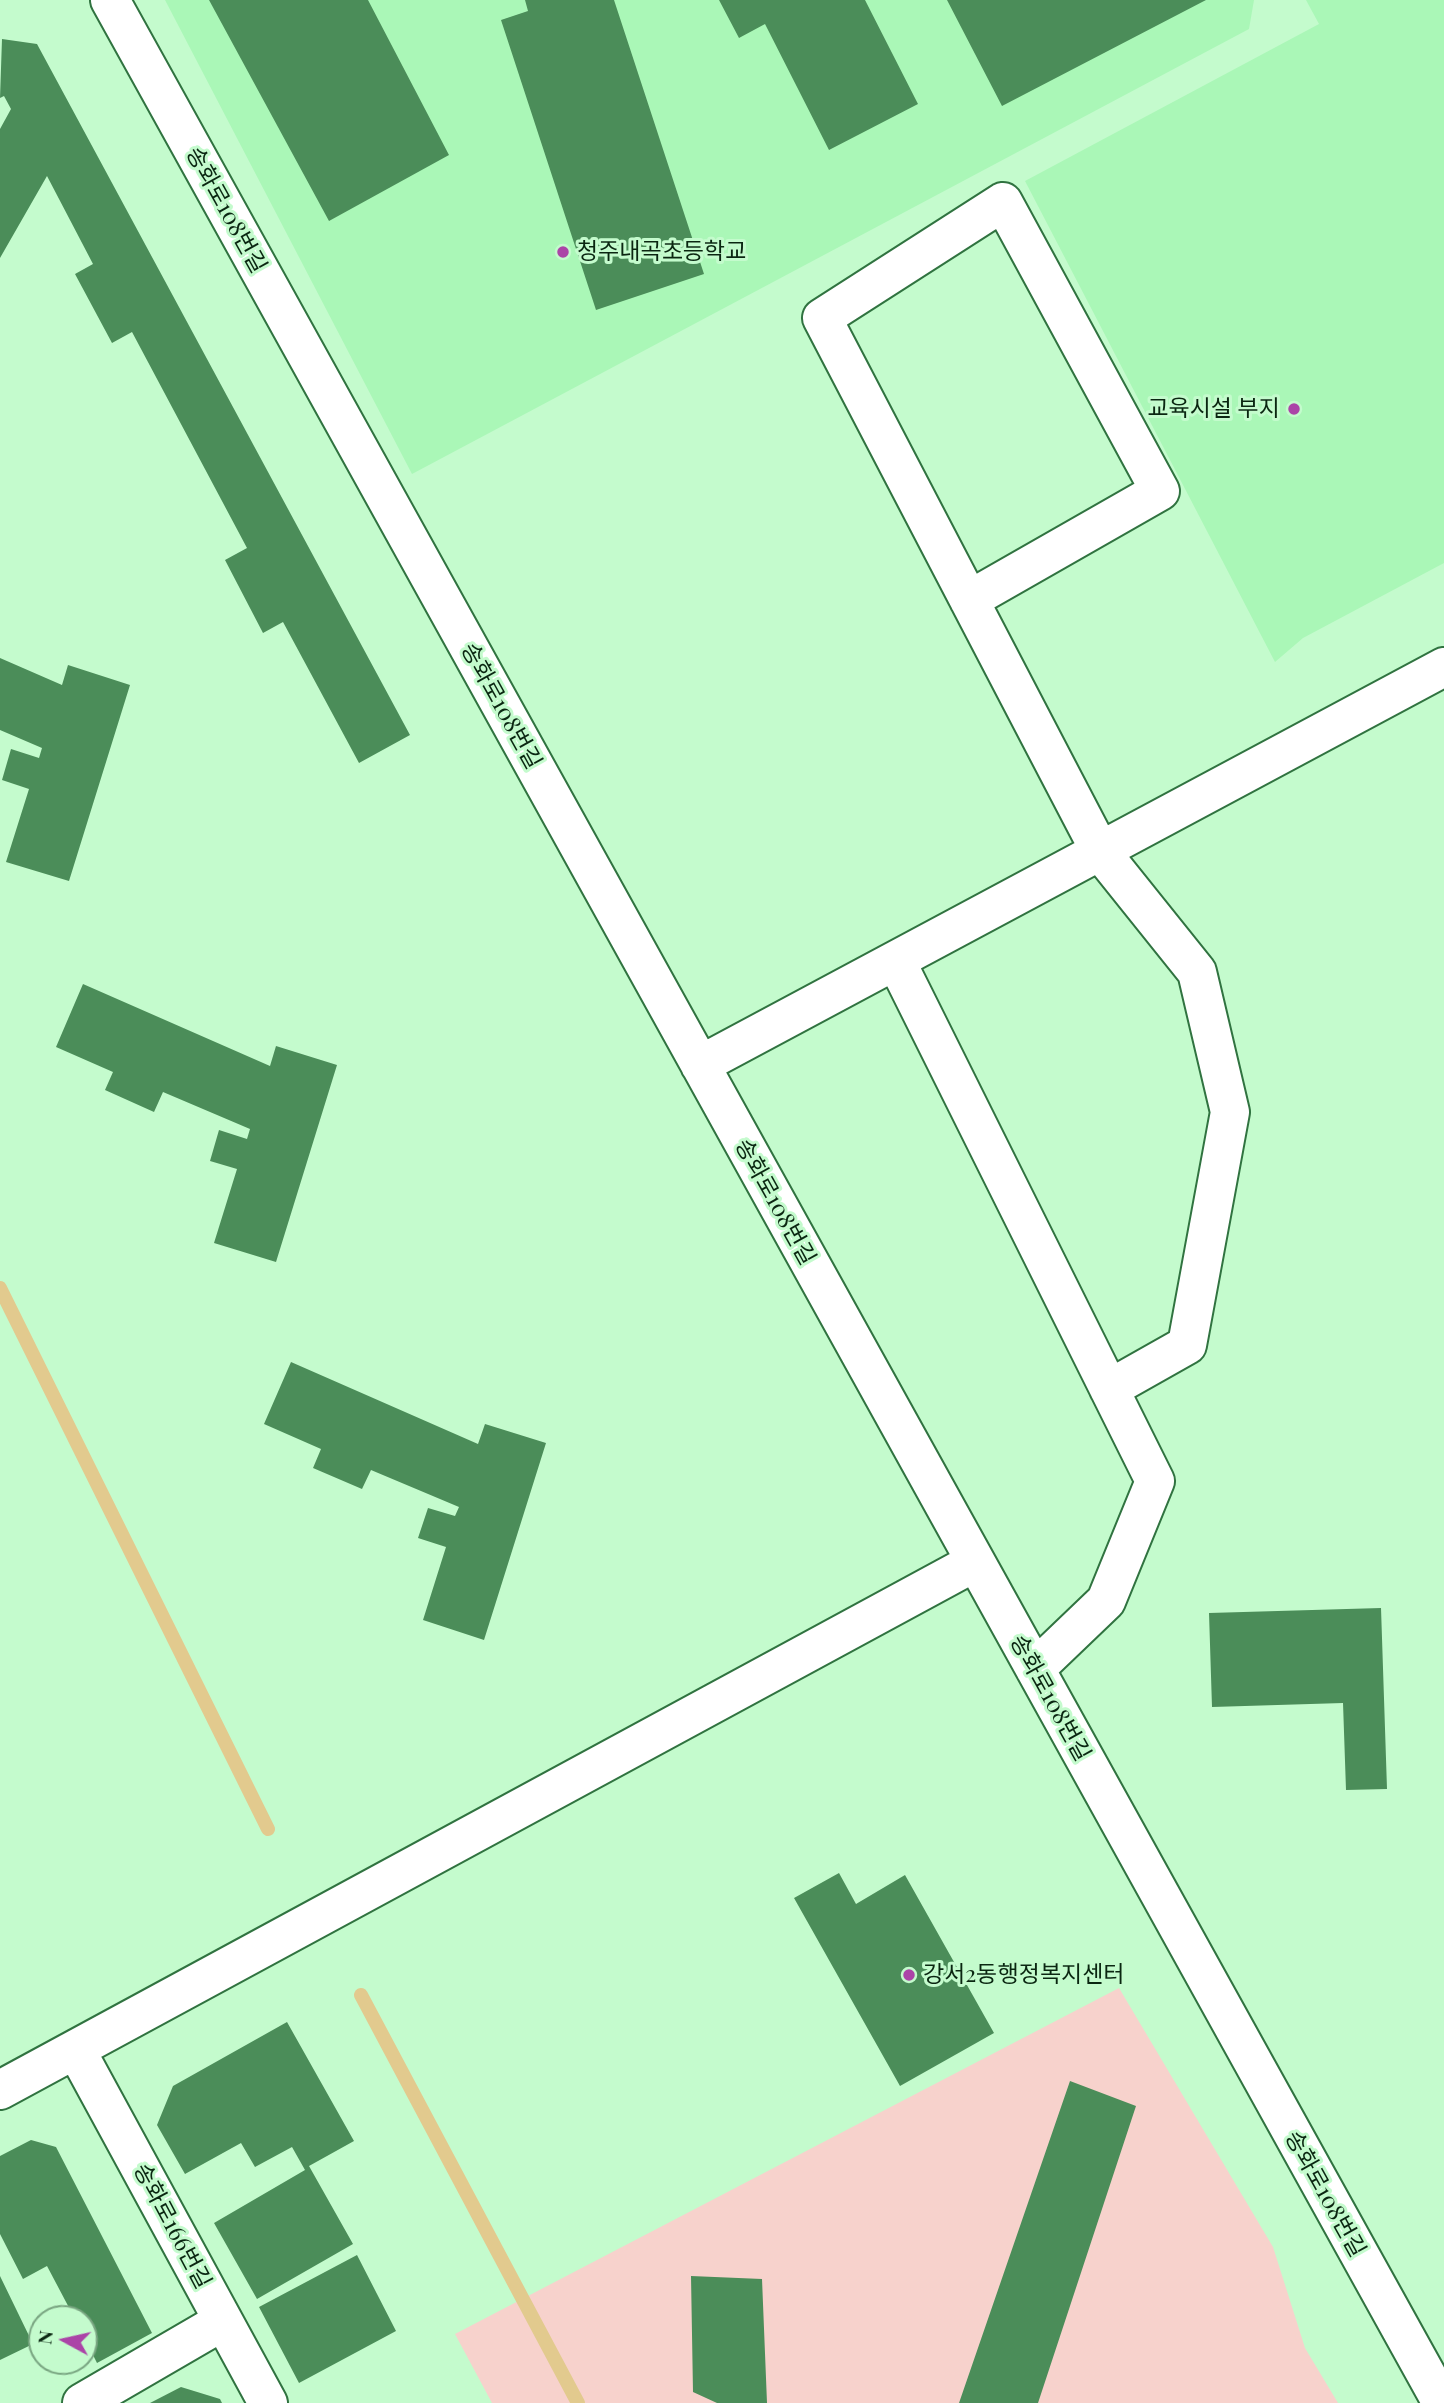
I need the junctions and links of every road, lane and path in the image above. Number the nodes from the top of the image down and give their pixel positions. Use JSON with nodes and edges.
{"nodes":[{"id":1,"x":110,"y":0,"type":"edge"},
{"id":2,"x":969,"y":600,"type":"junction"},
{"id":3,"x":1444,"y":667,"type":"edge"},
{"id":4,"x":1100,"y":851,"type":"junction"},
{"id":5,"x":896,"y":961,"type":"junction"},
{"id":6,"x":700,"y":1065,"type":"junction"},
{"id":7,"x":1109,"y":1388,"type":"junction"},
{"id":8,"x":975,"y":1562,"type":"junction"},
{"id":9,"x":1035,"y":1669,"type":"junction"},
{"id":10,"x":76,"y":2050,"type":"junction"},
{"id":11,"x":0,"y":2090,"type":"edge"},
{"id":12,"x":223,"y":2321,"type":"junction"},
{"id":13,"x":1439,"y":2398,"type":"edge"},
{"id":14,"x":82,"y":2403,"type":"edge"},
{"id":15,"x":268,"y":2403,"type":"edge"}],
"edges":[{"from":1,"to":6,"type":"street","name":"송화로108번길"},
{"from":2,"to":2,"type":"street"},
{"from":2,"to":4,"type":"street"},
{"from":3,"to":4,"type":"street"},
{"from":4,"to":5,"type":"street"},
{"from":4,"to":7,"type":"street"},
{"from":5,"to":6,"type":"street"},
{"from":5,"to":7,"type":"street"},
{"from":6,"to":8,"type":"street","name":"송화로108번길"},
{"from":7,"to":9,"type":"street"},
{"from":8,"to":9,"type":"street","name":"송화로108번길"},
{"from":8,"to":10,"type":"street"},
{"from":9,"to":13,"type":"street","name":"송화로108번길"},
{"from":10,"to":11,"type":"street"},
{"from":10,"to":12,"type":"street","name":"송화로166번길"},
{"from":12,"to":14,"type":"street"},
{"from":12,"to":15,"type":"street","name":"송화로166번길"}]}
